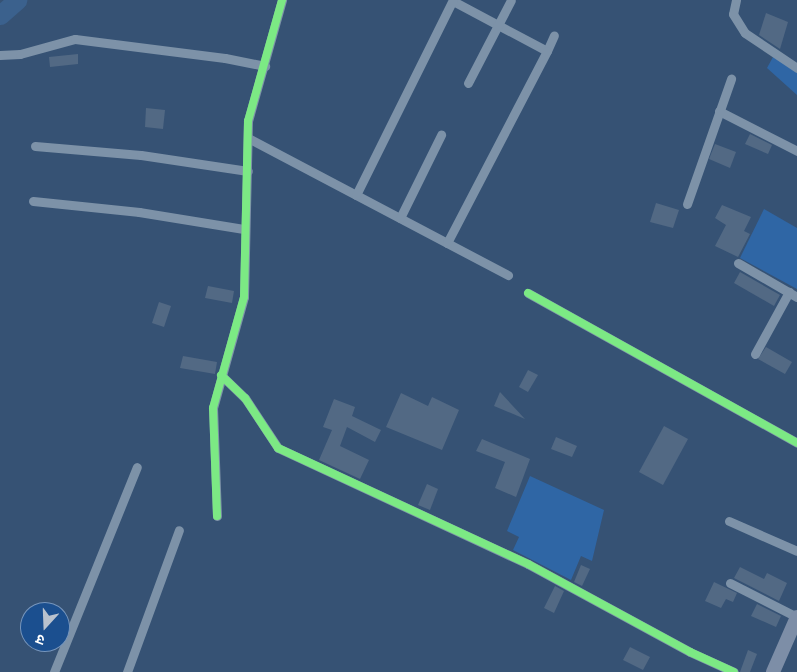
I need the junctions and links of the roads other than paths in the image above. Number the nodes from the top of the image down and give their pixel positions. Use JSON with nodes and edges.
{"nodes":[{"id":1,"x":282,"y":0,"type":"edge"},
{"id":2,"x":511,"y":0,"type":"edge"},
{"id":3,"x":736,"y":0,"type":"edge"},
{"id":4,"x":453,"y":1,"type":"edge"},
{"id":5,"x":498,"y":25,"type":"junction"},
{"id":6,"x":554,"y":36,"type":"dead end"},
{"id":7,"x":547,"y":51,"type":"junction"},
{"id":8,"x":0,"y":55,"type":"edge"},
{"id":9,"x":265,"y":66,"type":"junction"},
{"id":10,"x":797,"y":68,"type":"edge"},
{"id":11,"x":731,"y":79,"type":"dead end"},
{"id":12,"x":468,"y":83,"type":"dead end"},
{"id":13,"x":720,"y":111,"type":"junction"},
{"id":14,"x":441,"y":135,"type":"dead end"},
{"id":15,"x":248,"y":138,"type":"junction"},
{"id":16,"x":35,"y":146,"type":"dead end"},
{"id":17,"x":797,"y":151,"type":"edge"},
{"id":18,"x":248,"y":171,"type":"junction"},
{"id":19,"x":356,"y":195,"type":"junction"},
{"id":20,"x":33,"y":201,"type":"dead end"},
{"id":21,"x":687,"y":204,"type":"dead end"},
{"id":22,"x":400,"y":218,"type":"junction"},
{"id":23,"x":244,"y":229,"type":"junction"},
{"id":24,"x":447,"y":243,"type":"junction"},
{"id":25,"x":738,"y":263,"type":"dead end"},
{"id":26,"x":508,"y":275,"type":"dead end"},
{"id":27,"x":528,"y":293,"type":"dead end"},
{"id":28,"x":793,"y":295,"type":"edge"},
{"id":29,"x":755,"y":354,"type":"dead end"},
{"id":30,"x":221,"y":375,"type":"junction"},
{"id":31,"x":797,"y":443,"type":"edge"},
{"id":32,"x":137,"y":467,"type":"dead end"},
{"id":33,"x":217,"y":516,"type":"dead end"},
{"id":34,"x":730,"y":521,"type":"dead end"},
{"id":35,"x":179,"y":530,"type":"dead end"},
{"id":36,"x":797,"y":551,"type":"edge"},
{"id":37,"x":730,"y":583,"type":"dead end"},
{"id":38,"x":797,"y":617,"type":"edge"},
{"id":39,"x":54,"y":672,"type":"edge"},
{"id":40,"x":127,"y":672,"type":"edge"},
{"id":41,"x":734,"y":672,"type":"edge"},
{"id":42,"x":773,"y":672,"type":"edge"}],
"edges":[{"from":1,"to":9,"type":"street"},
{"from":2,"to":5,"type":"street"},
{"from":3,"to":10,"type":"street"},
{"from":4,"to":5,"type":"street"},
{"from":4,"to":19,"type":"street"},
{"from":5,"to":7,"type":"street"},
{"from":5,"to":12,"type":"street"},
{"from":6,"to":7,"type":"street"},
{"from":7,"to":24,"type":"street"},
{"from":8,"to":9,"type":"street"},
{"from":9,"to":15,"type":"street"},
{"from":11,"to":13,"type":"street"},
{"from":13,"to":17,"type":"street"},
{"from":13,"to":21,"type":"street"},
{"from":14,"to":22,"type":"street"},
{"from":15,"to":18,"type":"street"},
{"from":15,"to":19,"type":"street"},
{"from":16,"to":18,"type":"street"},
{"from":18,"to":23,"type":"street"},
{"from":19,"to":22,"type":"street"},
{"from":20,"to":23,"type":"street"},
{"from":22,"to":24,"type":"street"},
{"from":23,"to":30,"type":"street"},
{"from":24,"to":26,"type":"street"},
{"from":25,"to":28,"type":"street"},
{"from":27,"to":31,"type":"street"},
{"from":28,"to":29,"type":"street"},
{"from":30,"to":33,"type":"street"},
{"from":30,"to":41,"type":"street"},
{"from":32,"to":39,"type":"street"},
{"from":34,"to":36,"type":"street"},
{"from":35,"to":40,"type":"street"},
{"from":37,"to":38,"type":"street"},
{"from":38,"to":42,"type":"main road"}]}
